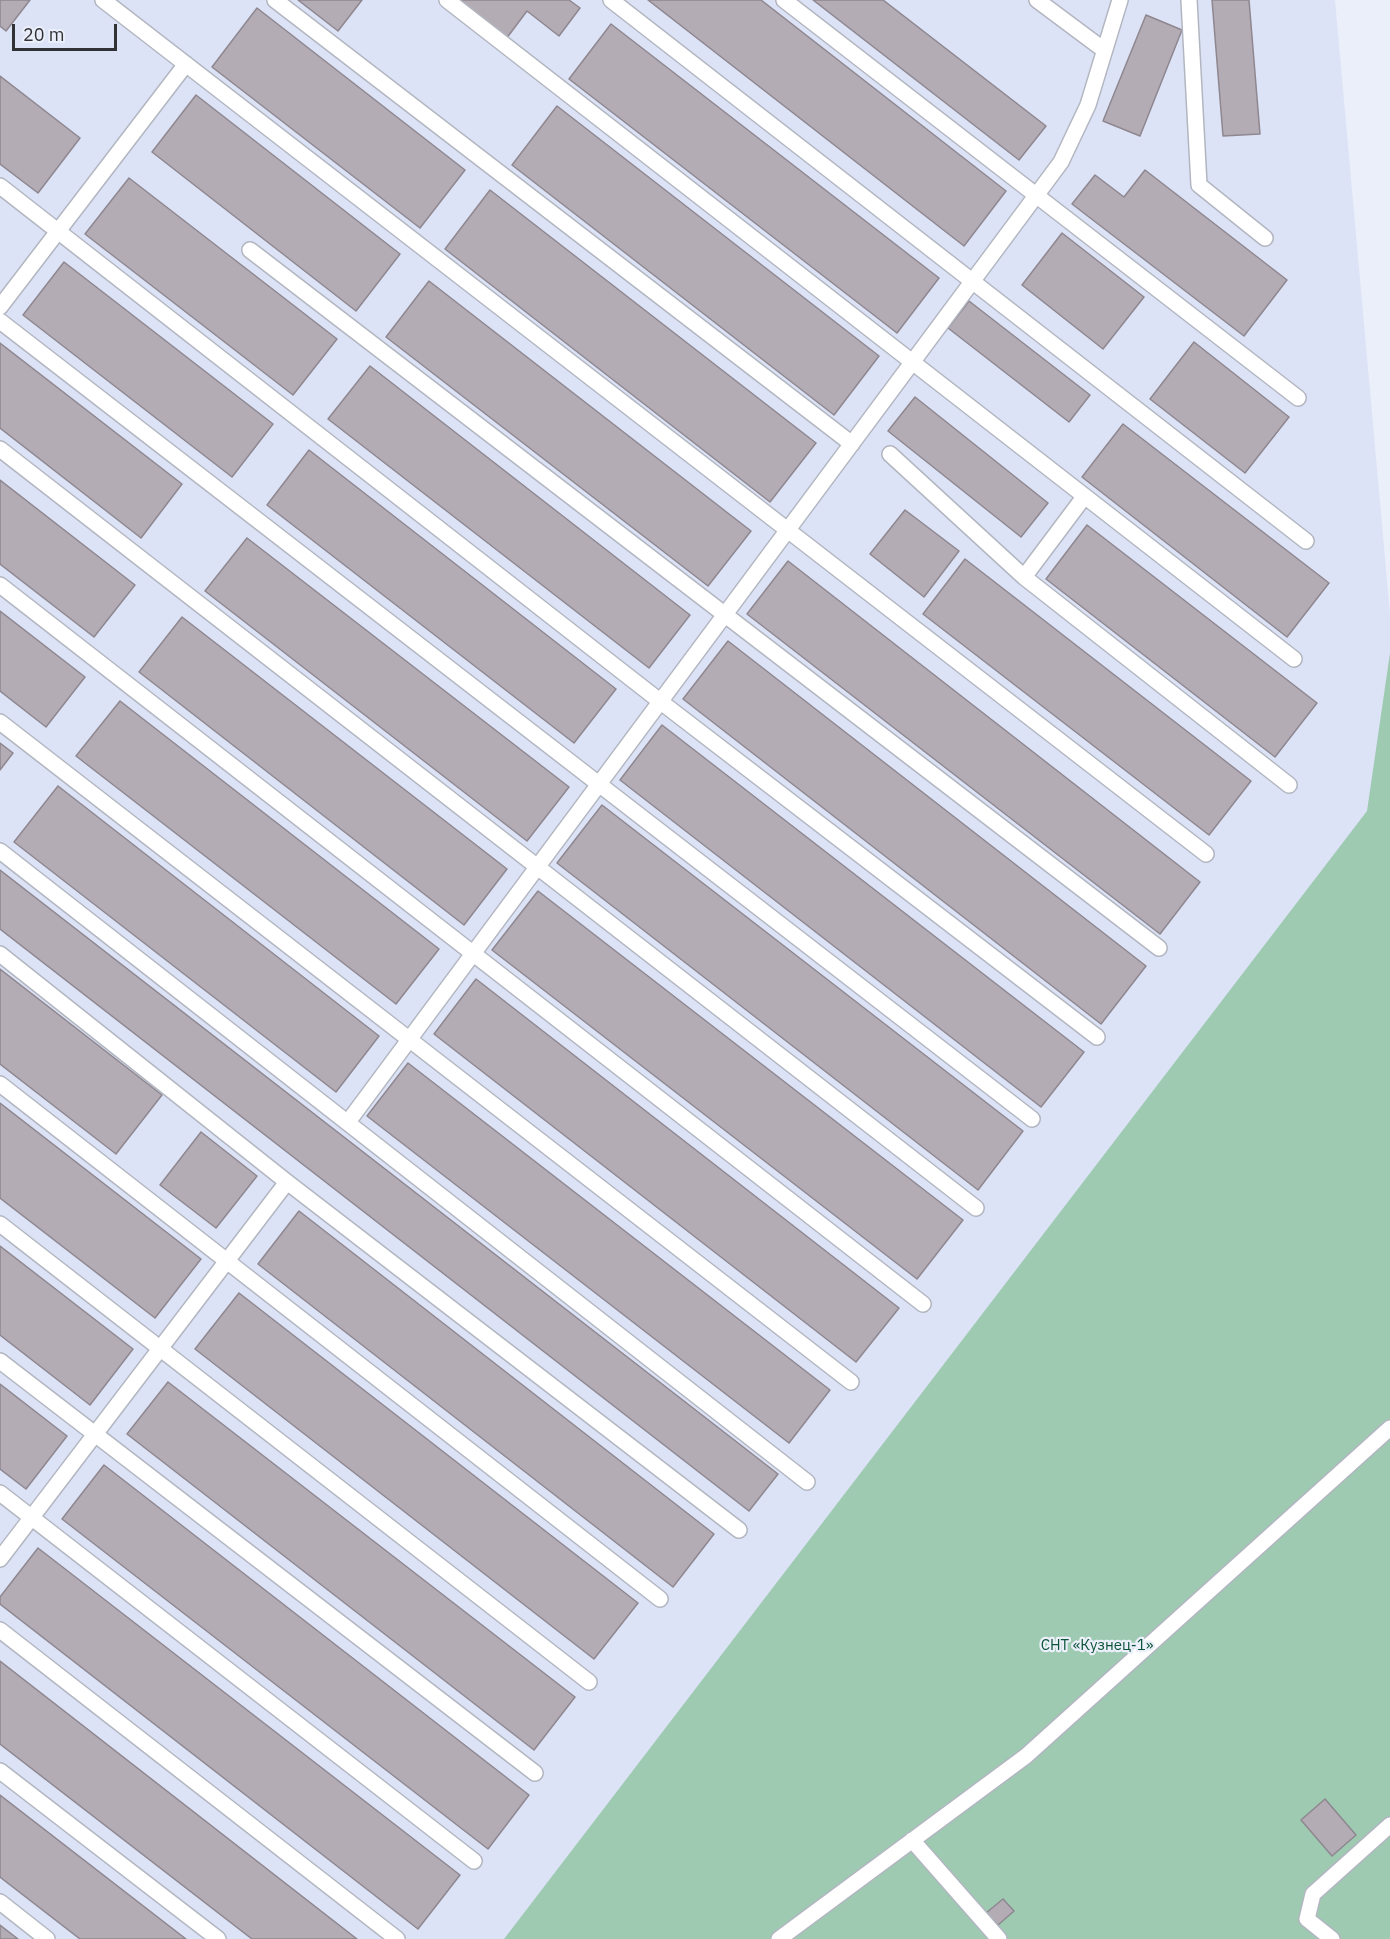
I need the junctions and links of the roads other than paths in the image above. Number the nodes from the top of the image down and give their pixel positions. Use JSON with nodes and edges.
{"nodes":[{"id":1,"x":103,"y":0,"type":"edge"},
{"id":2,"x":275,"y":0,"type":"edge"},
{"id":3,"x":447,"y":0,"type":"edge"},
{"id":4,"x":611,"y":0,"type":"edge"},
{"id":5,"x":784,"y":0,"type":"edge"},
{"id":6,"x":1037,"y":0,"type":"edge"},
{"id":7,"x":1120,"y":0,"type":"edge"},
{"id":8,"x":1188,"y":0,"type":"edge"},
{"id":9,"x":1104,"y":50,"type":"junction"},
{"id":10,"x":186,"y":64,"type":"junction"},
{"id":11,"x":0,"y":186,"type":"edge"},
{"id":12,"x":1036,"y":195,"type":"junction"},
{"id":13,"x":59,"y":232,"type":"junction"},
{"id":14,"x":1265,"y":238,"type":"dead end"},
{"id":15,"x":250,"y":250,"type":"dead end"},
{"id":16,"x":972,"y":282,"type":"junction"},
{"id":17,"x":0,"y":307,"type":"edge"},
{"id":18,"x":0,"y":321,"type":"edge"},
{"id":19,"x":912,"y":364,"type":"junction"},
{"id":20,"x":1298,"y":398,"type":"dead end"},
{"id":21,"x":852,"y":444,"type":"junction"},
{"id":22,"x":0,"y":449,"type":"edge"},
{"id":23,"x":890,"y":454,"type":"dead end"},
{"id":24,"x":1084,"y":497,"type":"junction"},
{"id":25,"x":787,"y":531,"type":"junction"},
{"id":26,"x":1306,"y":541,"type":"dead end"},
{"id":27,"x":1024,"y":577,"type":"junction"},
{"id":28,"x":0,"y":585,"type":"edge"},
{"id":29,"x":724,"y":616,"type":"junction"},
{"id":30,"x":1294,"y":659,"type":"dead end"},
{"id":31,"x":661,"y":702,"type":"junction"},
{"id":32,"x":0,"y":722,"type":"edge"},
{"id":33,"x":599,"y":785,"type":"junction"},
{"id":34,"x":1290,"y":785,"type":"dead end"},
{"id":35,"x":0,"y":851,"type":"edge"},
{"id":36,"x":1206,"y":854,"type":"dead end"},
{"id":37,"x":537,"y":868,"type":"junction"},
{"id":38,"x":1159,"y":948,"type":"dead end"},
{"id":39,"x":0,"y":954,"type":"edge"},
{"id":40,"x":474,"y":954,"type":"junction"},
{"id":41,"x":1097,"y":1036,"type":"dead end"},
{"id":42,"x":410,"y":1040,"type":"junction"},
{"id":43,"x":0,"y":1084,"type":"edge"},
{"id":44,"x":1032,"y":1119,"type":"dead end"},
{"id":45,"x":348,"y":1122,"type":"junction"},
{"id":46,"x":287,"y":1182,"type":"junction"},
{"id":47,"x":976,"y":1208,"type":"dead end"},
{"id":48,"x":0,"y":1224,"type":"edge"},
{"id":49,"x":227,"y":1260,"type":"junction"},
{"id":50,"x":923,"y":1304,"type":"dead end"},
{"id":51,"x":160,"y":1349,"type":"junction"},
{"id":52,"x":0,"y":1361,"type":"edge"},
{"id":53,"x":851,"y":1382,"type":"dead end"},
{"id":54,"x":1390,"y":1428,"type":"edge"},
{"id":55,"x":95,"y":1434,"type":"junction"},
{"id":56,"x":807,"y":1482,"type":"dead end"},
{"id":57,"x":0,"y":1492,"type":"edge"},
{"id":58,"x":32,"y":1517,"type":"junction"},
{"id":59,"x":739,"y":1530,"type":"dead end"},
{"id":60,"x":0,"y":1559,"type":"edge"},
{"id":61,"x":660,"y":1599,"type":"dead end"},
{"id":62,"x":0,"y":1630,"type":"edge"},
{"id":63,"x":589,"y":1683,"type":"dead end"},
{"id":64,"x":0,"y":1771,"type":"edge"},
{"id":65,"x":535,"y":1773,"type":"dead end"},
{"id":66,"x":1390,"y":1825,"type":"edge"},
{"id":67,"x":912,"y":1840,"type":"junction"},
{"id":68,"x":474,"y":1861,"type":"dead end"},
{"id":69,"x":0,"y":1902,"type":"edge"},
{"id":70,"x":47,"y":1939,"type":"edge"},
{"id":71,"x":218,"y":1939,"type":"edge"},
{"id":72,"x":397,"y":1939,"type":"edge"},
{"id":73,"x":779,"y":1939,"type":"edge"},
{"id":74,"x":999,"y":1939,"type":"edge"},
{"id":75,"x":1332,"y":1939,"type":"edge"}],
"edges":[{"from":1,"to":10,"type":"lane"},
{"from":2,"to":21,"type":"lane"},
{"from":3,"to":19,"type":"lane"},
{"from":4,"to":16,"type":"lane"},
{"from":5,"to":12,"type":"lane"},
{"from":6,"to":9,"type":"lane"},
{"from":7,"to":9,"type":"lane"},
{"from":8,"to":14,"type":"lane"},
{"from":9,"to":12,"type":"lane"},
{"from":10,"to":13,"type":"lane"},
{"from":10,"to":25,"type":"lane"},
{"from":11,"to":13,"type":"lane"},
{"from":12,"to":16,"type":"lane"},
{"from":12,"to":20,"type":"lane"},
{"from":13,"to":17,"type":"lane"},
{"from":13,"to":31,"type":"lane"},
{"from":15,"to":29,"type":"lane"},
{"from":16,"to":19,"type":"lane"},
{"from":16,"to":26,"type":"lane"},
{"from":18,"to":33,"type":"lane"},
{"from":19,"to":21,"type":"lane"},
{"from":19,"to":24,"type":"lane"},
{"from":21,"to":25,"type":"lane"},
{"from":22,"to":37,"type":"lane"},
{"from":23,"to":27,"type":"lane"},
{"from":24,"to":27,"type":"lane"},
{"from":24,"to":30,"type":"lane"},
{"from":25,"to":29,"type":"lane"},
{"from":25,"to":36,"type":"lane"},
{"from":27,"to":34,"type":"lane"},
{"from":28,"to":40,"type":"lane"},
{"from":29,"to":31,"type":"lane"},
{"from":29,"to":38,"type":"lane"},
{"from":31,"to":33,"type":"lane"},
{"from":31,"to":41,"type":"lane"},
{"from":32,"to":42,"type":"lane"},
{"from":33,"to":37,"type":"lane"},
{"from":33,"to":44,"type":"lane"},
{"from":35,"to":45,"type":"lane"},
{"from":37,"to":40,"type":"lane"},
{"from":37,"to":47,"type":"lane"},
{"from":39,"to":46,"type":"lane"},
{"from":40,"to":42,"type":"lane"},
{"from":40,"to":50,"type":"lane"},
{"from":42,"to":45,"type":"lane"},
{"from":42,"to":53,"type":"lane"},
{"from":43,"to":49,"type":"lane"},
{"from":45,"to":56,"type":"lane"},
{"from":46,"to":49,"type":"lane"},
{"from":46,"to":59,"type":"lane"},
{"from":48,"to":51,"type":"lane"},
{"from":49,"to":51,"type":"lane"},
{"from":49,"to":61,"type":"lane"},
{"from":51,"to":55,"type":"lane"},
{"from":51,"to":63,"type":"lane"},
{"from":52,"to":55,"type":"lane"},
{"from":54,"to":67,"type":"lane"},
{"from":55,"to":58,"type":"lane"},
{"from":55,"to":65,"type":"lane"},
{"from":57,"to":58,"type":"lane"},
{"from":58,"to":60,"type":"lane"},
{"from":58,"to":68,"type":"lane"},
{"from":62,"to":72,"type":"lane"},
{"from":64,"to":71,"type":"lane"},
{"from":66,"to":75,"type":"lane"},
{"from":67,"to":73,"type":"lane"},
{"from":67,"to":74,"type":"lane"},
{"from":69,"to":70,"type":"lane"}]}
